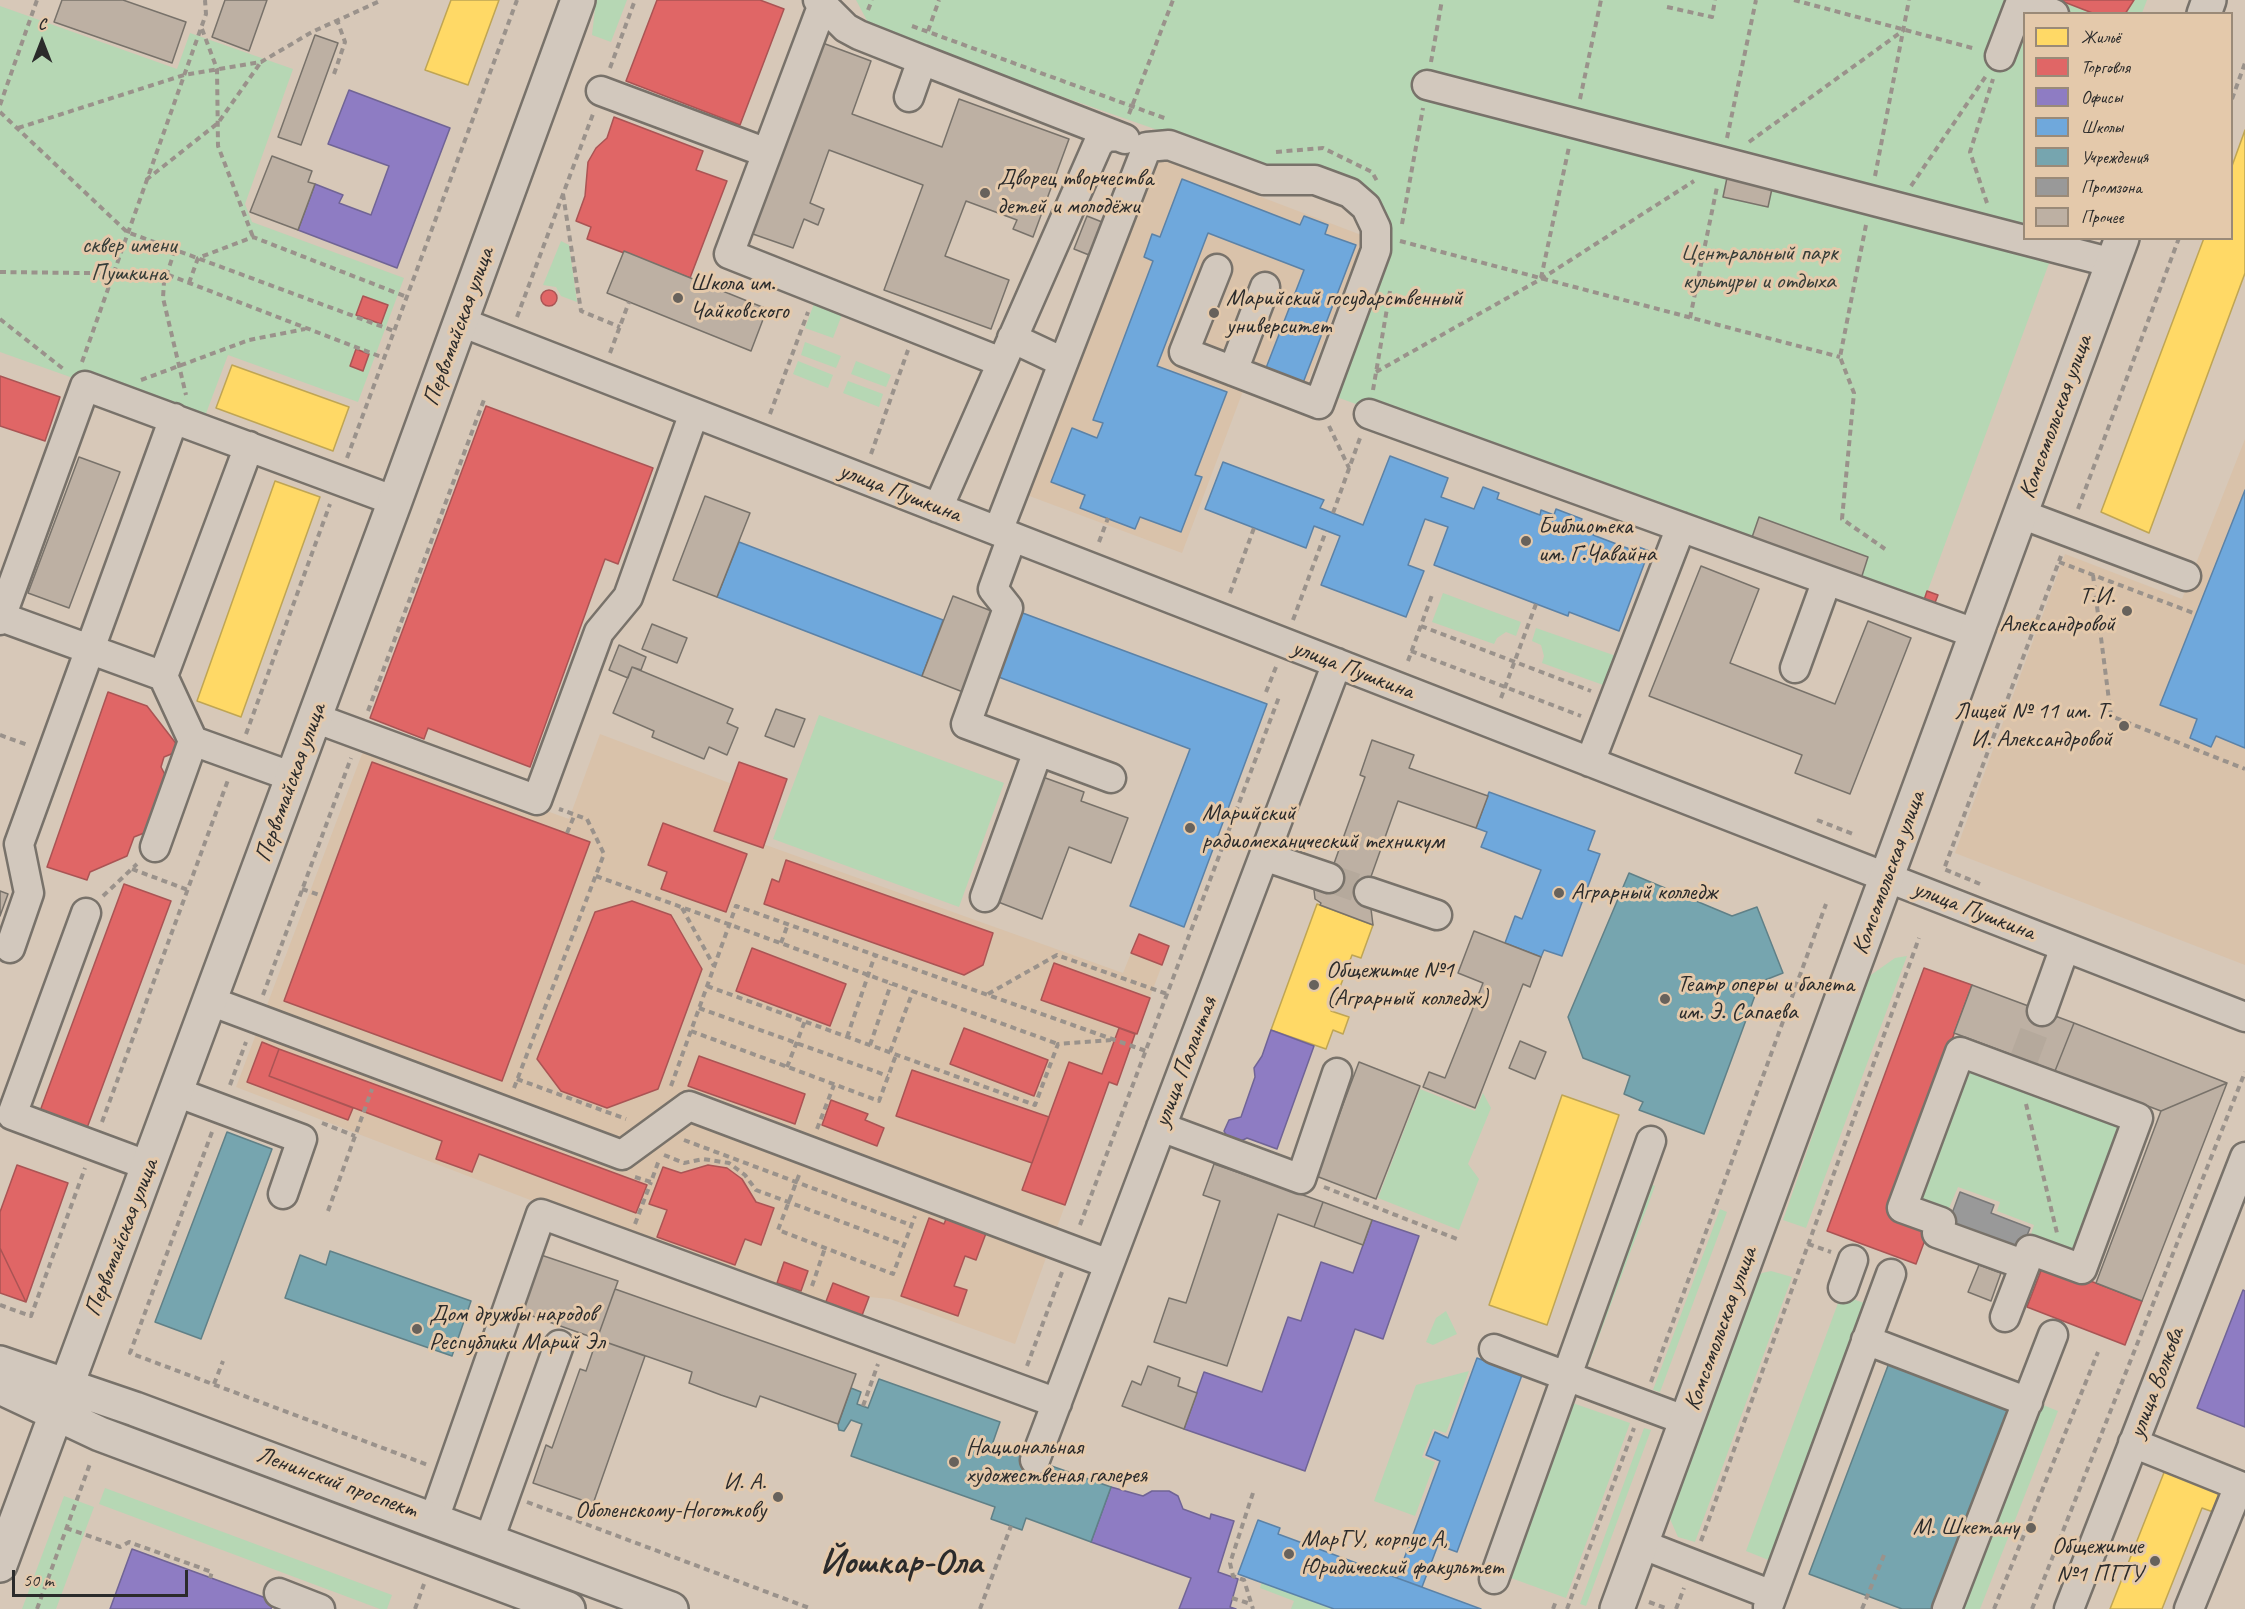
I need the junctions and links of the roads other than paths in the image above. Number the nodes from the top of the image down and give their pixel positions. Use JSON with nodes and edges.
{"nodes":[{"id":1,"x":578,"y":0,"type":"edge"},
{"id":2,"x":821,"y":2,"type":"edge"},
{"id":3,"x":2049,"y":12,"type":"edge"},
{"id":4,"x":2000,"y":56,"type":"road end"},
{"id":5,"x":922,"y":60,"type":"junction"},
{"id":6,"x":1427,"y":85,"type":"dead end"},
{"id":7,"x":602,"y":91,"type":"road end"},
{"id":8,"x":909,"y":97,"type":"dead end"},
{"id":9,"x":1119,"y":136,"type":"junction"},
{"id":10,"x":1147,"y":147,"type":"junction"},
{"id":11,"x":767,"y":153,"type":"junction"},
{"id":12,"x":2023,"y":237,"type":"edge"},
{"id":13,"x":2043,"y":240,"type":"edge"},
{"id":14,"x":2117,"y":251,"type":"edge"},
{"id":15,"x":1217,"y":269,"type":"dead end"},
{"id":16,"x":1265,"y":286,"type":"dead end"},
{"id":17,"x":461,"y":322,"type":"junction"},
{"id":18,"x":1007,"y":350,"type":"junction"},
{"id":19,"x":1063,"y":362,"type":"junction"},
{"id":20,"x":1233,"y":371,"type":"junction"},
{"id":21,"x":694,"y":413,"type":"junction"},
{"id":22,"x":1369,"y":414,"type":"dead end"},
{"id":23,"x":183,"y":422,"type":"junction"},
{"id":24,"x":249,"y":447,"type":"junction"},
{"id":25,"x":395,"y":501,"type":"junction"},
{"id":26,"x":938,"y":508,"type":"junction"},
{"id":27,"x":2021,"y":514,"type":"junction"},
{"id":28,"x":1681,"y":527,"type":"junction"},
{"id":29,"x":1005,"y":534,"type":"junction"},
{"id":30,"x":2186,"y":576,"type":"dead end"},
{"id":31,"x":7,"y":577,"type":"edge"},
{"id":32,"x":1827,"y":580,"type":"junction"},
{"id":33,"x":1,"y":618,"type":"edge"},
{"id":34,"x":1977,"y":634,"type":"junction"},
{"id":35,"x":90,"y":649,"type":"junction"},
{"id":36,"x":1337,"y":663,"type":"junction"},
{"id":37,"x":1795,"y":668,"type":"dead end"},
{"id":38,"x":163,"y":676,"type":"junction"},
{"id":39,"x":315,"y":718,"type":"junction"},
{"id":40,"x":193,"y":741,"type":"junction"},
{"id":41,"x":1038,"y":752,"type":"junction"},
{"id":42,"x":1590,"y":762,"type":"junction"},
{"id":43,"x":293,"y":777,"type":"junction"},
{"id":44,"x":1111,"y":778,"type":"dead end"},
{"id":45,"x":155,"y":847,"type":"dead end"},
{"id":46,"x":1264,"y":856,"type":"junction"},
{"id":47,"x":1329,"y":878,"type":"tunnel mouth"},
{"id":48,"x":1887,"y":878,"type":"junction"},
{"id":49,"x":1369,"y":892,"type":"tunnel mouth"},
{"id":50,"x":984,"y":897,"type":"dead end"},
{"id":51,"x":86,"y":913,"type":"dead end"},
{"id":52,"x":1437,"y":915,"type":"dead end"},
{"id":53,"x":2066,"y":947,"type":"junction"},
{"id":54,"x":10,"y":948,"type":"dead end"},
{"id":55,"x":210,"y":1002,"type":"junction"},
{"id":56,"x":2042,"y":1011,"type":"tunnel mouth"},
{"id":57,"x":2245,"y":1017,"type":"edge"},
{"id":58,"x":1337,"y":1073,"type":"dead end"},
{"id":59,"x":176,"y":1092,"type":"junction"},
{"id":60,"x":1161,"y":1127,"type":"junction"},
{"id":61,"x":1651,"y":1141,"type":"dead end"},
{"id":62,"x":2245,"y":1157,"type":"edge"},
{"id":63,"x":149,"y":1166,"type":"junction"},
{"id":64,"x":283,"y":1194,"type":"dead end"},
{"id":65,"x":1853,"y":1260,"type":"dead end"},
{"id":66,"x":1109,"y":1264,"type":"junction"},
{"id":67,"x":2025,"y":1265,"type":"junction"},
{"id":68,"x":1890,"y":1274,"type":"dead end"},
{"id":69,"x":1843,"y":1288,"type":"dead end"},
{"id":70,"x":2005,"y":1317,"type":"dead end"},
{"id":71,"x":2054,"y":1335,"type":"dead end"},
{"id":72,"x":1866,"y":1340,"type":"junction"},
{"id":73,"x":559,"y":1345,"type":"dead end"},
{"id":74,"x":1494,"y":1349,"type":"dead end"},
{"id":75,"x":0,"y":1363,"type":"edge"},
{"id":76,"x":1567,"y":1376,"type":"junction"},
{"id":77,"x":0,"y":1387,"type":"edge"},
{"id":78,"x":61,"y":1399,"type":"junction"},
{"id":79,"x":2028,"y":1402,"type":"junction"},
{"id":80,"x":1057,"y":1403,"type":"junction"},
{"id":81,"x":1687,"y":1421,"type":"junction"},
{"id":82,"x":2133,"y":1443,"type":"junction"},
{"id":83,"x":1035,"y":1460,"type":"dead end"},
{"id":84,"x":2242,"y":1487,"type":"edge"},
{"id":85,"x":434,"y":1520,"type":"junction"},
{"id":86,"x":489,"y":1540,"type":"junction"},
{"id":87,"x":1641,"y":1544,"type":"junction"},
{"id":88,"x":0,"y":1565,"type":"edge"},
{"id":89,"x":1494,"y":1579,"type":"dead end"},
{"id":90,"x":279,"y":1593,"type":"dead end"},
{"id":91,"x":320,"y":1609,"type":"edge"},
{"id":92,"x":568,"y":1609,"type":"edge"},
{"id":93,"x":671,"y":1609,"type":"edge"},
{"id":94,"x":1617,"y":1609,"type":"edge"},
{"id":95,"x":1947,"y":1609,"type":"edge"},
{"id":96,"x":2069,"y":1609,"type":"edge"},
{"id":97,"x":2189,"y":1609,"type":"edge"}],
"edges":[{"from":1,"to":17,"type":"main road","name":"Первомайская улица"},
{"from":2,"to":5,"type":"street"},
{"from":2,"to":11,"type":"street"},
{"from":3,"to":4,"type":"street"},
{"from":5,"to":8,"type":"street"},
{"from":5,"to":9,"type":"street"},
{"from":6,"to":12,"type":"street"},
{"from":7,"to":11,"type":"street"},
{"from":9,"to":10,"type":"street"},
{"from":9,"to":18,"type":"street"},
{"from":10,"to":19,"type":"street"},
{"from":10,"to":20,"type":"street"},
{"from":11,"to":18,"type":"street"},
{"from":13,"to":14,"type":"street"},
{"from":14,"to":27,"type":"main road","name":"Комсомольская улица"},
{"from":15,"to":20,"type":"street"},
{"from":16,"to":20,"type":"street"},
{"from":17,"to":21,"type":"street","name":"улица Пушкина"},
{"from":17,"to":25,"type":"main road","name":"Первомайская улица"},
{"from":18,"to":19,"type":"street"},
{"from":18,"to":26,"type":"street"},
{"from":19,"to":29,"type":"street"},
{"from":21,"to":26,"type":"street","name":"улица Пушкина"},
{"from":21,"to":39,"type":"street"},
{"from":22,"to":28,"type":"street"},
{"from":23,"to":24,"type":"street"},
{"from":23,"to":31,"type":"street"},
{"from":23,"to":35,"type":"street"},
{"from":24,"to":25,"type":"street"},
{"from":24,"to":38,"type":"street"},
{"from":25,"to":39,"type":"main road","name":"Первомайская улица"},
{"from":26,"to":29,"type":"street","name":"улица Пушкина"},
{"from":27,"to":30,"type":"street"},
{"from":27,"to":34,"type":"main road","name":"Комсомольская улица"},
{"from":28,"to":32,"type":"street"},
{"from":28,"to":42,"type":"street"},
{"from":29,"to":36,"type":"street","name":"улица Пушкина"},
{"from":29,"to":41,"type":"street"},
{"from":31,"to":33,"type":"street"},
{"from":32,"to":34,"type":"street"},
{"from":32,"to":37,"type":"street"},
{"from":33,"to":35,"type":"street"},
{"from":34,"to":48,"type":"main road","name":"Комсомольская улица"},
{"from":35,"to":38,"type":"street"},
{"from":35,"to":54,"type":"street"},
{"from":36,"to":42,"type":"street","name":"улица Пушкина"},
{"from":36,"to":46,"type":"street","name":"улица Палантая"},
{"from":38,"to":40,"type":"street"},
{"from":39,"to":43,"type":"main road","name":"Первомайская улица"},
{"from":40,"to":43,"type":"street"},
{"from":40,"to":45,"type":"street"},
{"from":41,"to":44,"type":"street"},
{"from":41,"to":50,"type":"street"},
{"from":42,"to":48,"type":"street","name":"улица Пушкина"},
{"from":43,"to":55,"type":"main road","name":"Первомайская улица"},
{"from":46,"to":47,"type":"street"},
{"from":46,"to":60,"type":"street","name":"улица Палантая"},
{"from":48,"to":53,"type":"street","name":"улица Пушкина"},
{"from":48,"to":81,"type":"main road","name":"Комсомольская улица"},
{"from":49,"to":52,"type":"street"},
{"from":51,"to":63,"type":"street"},
{"from":53,"to":56,"type":"street"},
{"from":53,"to":57,"type":"street","name":"улица Пушкина"},
{"from":55,"to":59,"type":"main road","name":"Первомайская улица"},
{"from":55,"to":66,"type":"street"},
{"from":58,"to":60,"type":"street"},
{"from":59,"to":63,"type":"main road","name":"Первомайская улица"},
{"from":59,"to":64,"type":"street"},
{"from":60,"to":66,"type":"street","name":"улица Палантая"},
{"from":61,"to":76,"type":"street"},
{"from":62,"to":82,"type":"street","name":"улица Волкова"},
{"from":63,"to":78,"type":"main road","name":"Первомайская улица"},
{"from":65,"to":69,"type":"street"},
{"from":66,"to":80,"type":"street","name":"улица Палантая"},
{"from":67,"to":67,"type":"street"},
{"from":67,"to":70,"type":"street"},
{"from":68,"to":72,"type":"street"},
{"from":71,"to":79,"type":"street"},
{"from":72,"to":79,"type":"street"},
{"from":72,"to":87,"type":"street"},
{"from":73,"to":86,"type":"street"},
{"from":74,"to":76,"type":"street"},
{"from":75,"to":78,"type":"main road","name":"Ленинский проспект"},
{"from":76,"to":81,"type":"street"},
{"from":76,"to":89,"type":"street"},
{"from":77,"to":78,"type":"main road","name":"Ленинский проспект"},
{"from":78,"to":85,"type":"main road","name":"Ленинский проспект"},
{"from":78,"to":88,"type":"main road","name":"Первомайская улица"},
{"from":78,"to":92,"type":"main road","name":"Ленинский проспект"},
{"from":79,"to":95,"type":"street"},
{"from":80,"to":83,"type":"street","name":"улица Палантая"},
{"from":80,"to":85,"type":"street"},
{"from":81,"to":87,"type":"main road","name":"Комсомольская улица"},
{"from":82,"to":84,"type":"street"},
{"from":82,"to":96,"type":"street","name":"улица Волкова"},
{"from":84,"to":97,"type":"street"},
{"from":85,"to":86,"type":"main road","name":"Ленинский проспект"},
{"from":86,"to":93,"type":"main road","name":"Ленинский проспект"},
{"from":87,"to":94,"type":"main road","name":"Комсомольская улица"},
{"from":90,"to":91,"type":"street"}]}
